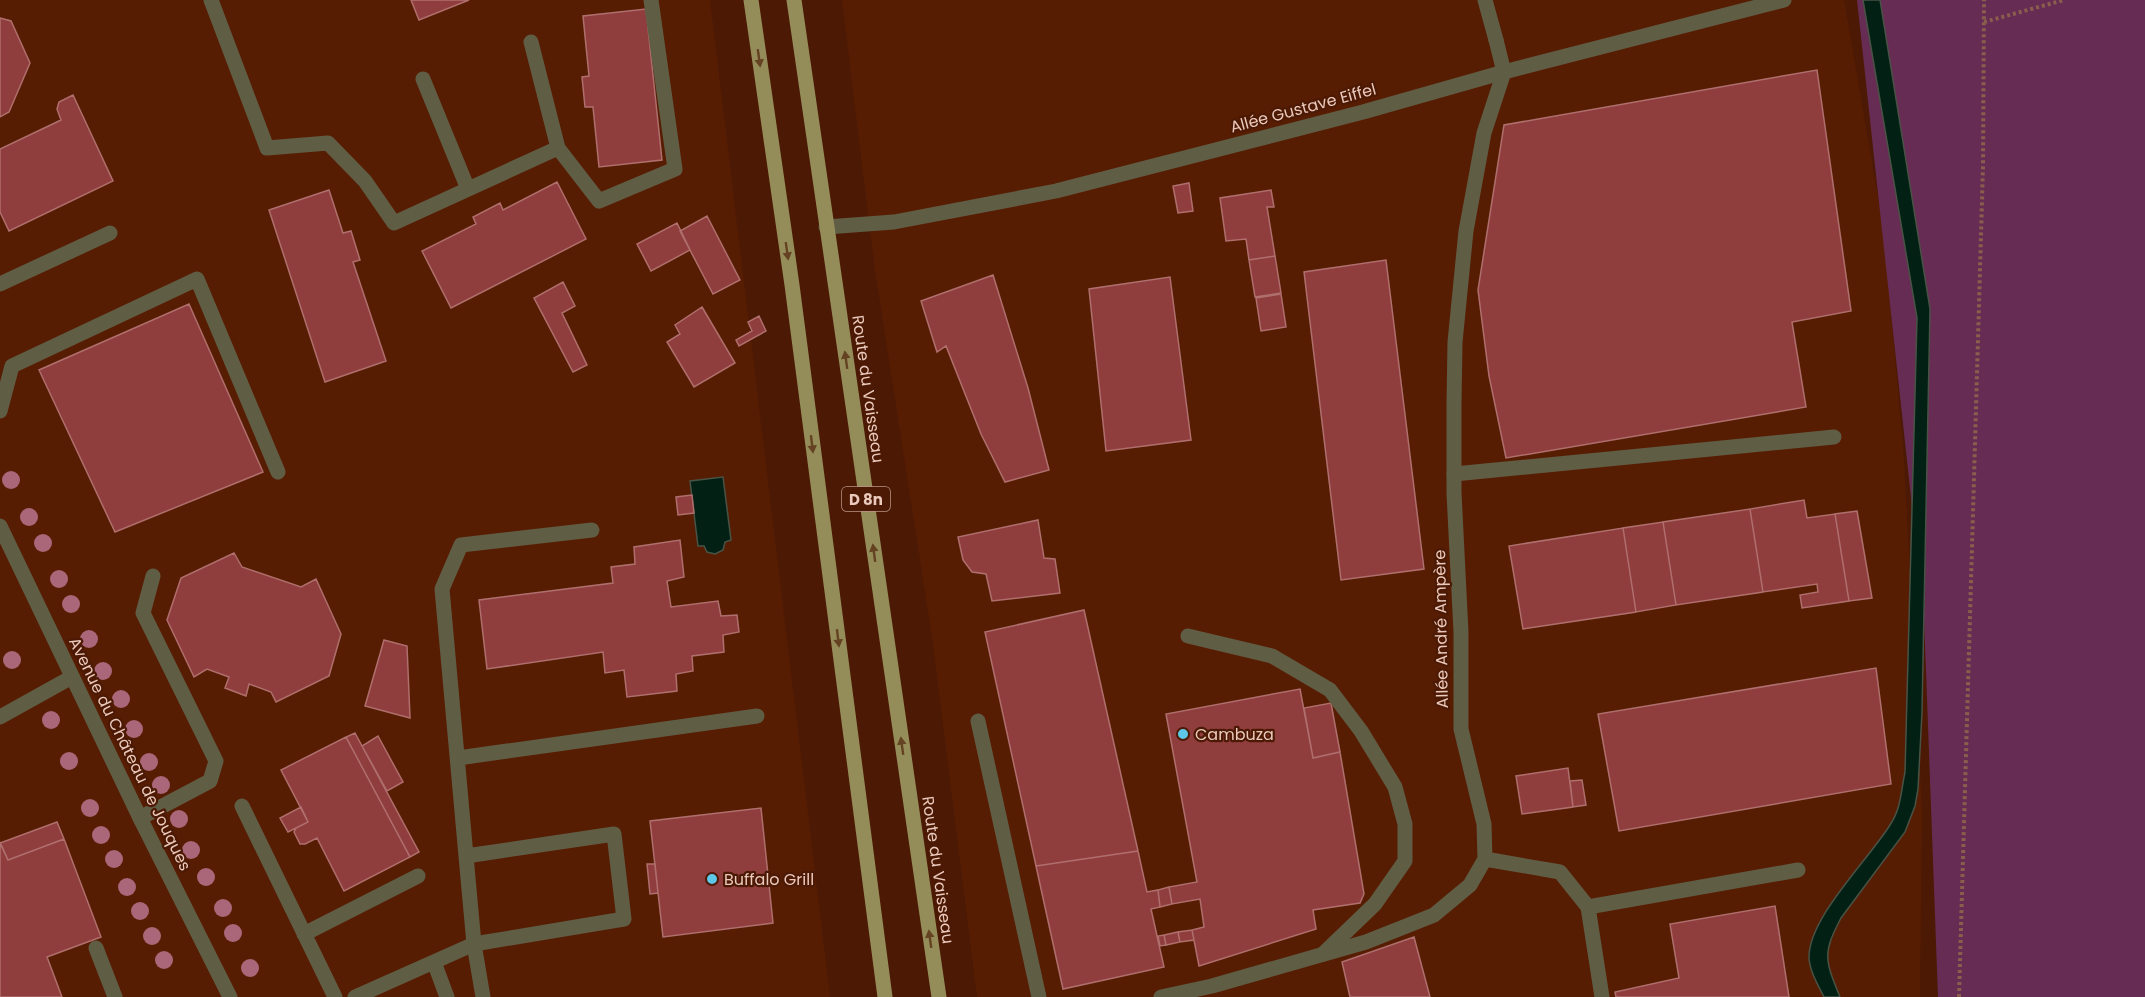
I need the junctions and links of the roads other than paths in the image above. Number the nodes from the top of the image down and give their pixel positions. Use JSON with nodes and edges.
{"nodes":[{"id":1,"x":211,"y":0,"type":"edge"},
{"id":2,"x":651,"y":0,"type":"edge"},
{"id":3,"x":751,"y":0,"type":"edge"},
{"id":4,"x":794,"y":0,"type":"edge"},
{"id":5,"x":1485,"y":0,"type":"edge"},
{"id":6,"x":1784,"y":0,"type":"edge"},
{"id":7,"x":531,"y":42,"type":"dead end"},
{"id":8,"x":1504,"y":72,"type":"junction"},
{"id":9,"x":423,"y":78,"type":"dead end"},
{"id":10,"x":558,"y":148,"type":"junction"},
{"id":11,"x":468,"y":189,"type":"junction"},
{"id":12,"x":826,"y":227,"type":"junction"},
{"id":13,"x":110,"y":233,"type":"dead end"},
{"id":14,"x":0,"y":284,"type":"edge"},
{"id":15,"x":0,"y":411,"type":"edge"},
{"id":16,"x":1834,"y":437,"type":"dead end"},
{"id":17,"x":278,"y":471,"type":"dead end"},
{"id":18,"x":1454,"y":474,"type":"junction"},
{"id":19,"x":0,"y":526,"type":"edge"},
{"id":20,"x":592,"y":530,"type":"dead end"},
{"id":21,"x":153,"y":576,"type":"dead end"},
{"id":22,"x":1188,"y":636,"type":"dead end"},
{"id":23,"x":72,"y":677,"type":"junction"},
{"id":24,"x":756,"y":716,"type":"dead end"},
{"id":25,"x":0,"y":717,"type":"edge"},
{"id":26,"x":978,"y":721,"type":"dead end"},
{"id":27,"x":458,"y":758,"type":"junction"},
{"id":28,"x":242,"y":806,"type":"dead end"},
{"id":29,"x":140,"y":818,"type":"junction"},
{"id":30,"x":466,"y":856,"type":"junction"},
{"id":31,"x":1485,"y":859,"type":"junction"},
{"id":32,"x":1798,"y":870,"type":"dead end"},
{"id":33,"x":418,"y":876,"type":"dead end"},
{"id":34,"x":1588,"y":907,"type":"junction"},
{"id":35,"x":304,"y":934,"type":"junction"},
{"id":36,"x":474,"y":944,"type":"junction"},
{"id":37,"x":96,"y":948,"type":"dead end"},
{"id":38,"x":1323,"y":954,"type":"junction"},
{"id":39,"x":434,"y":962,"type":"junction"},
{"id":40,"x":115,"y":997,"type":"edge"},
{"id":41,"x":230,"y":997,"type":"edge"},
{"id":42,"x":335,"y":997,"type":"edge"},
{"id":43,"x":355,"y":997,"type":"edge"},
{"id":44,"x":447,"y":997,"type":"edge"},
{"id":45,"x":483,"y":997,"type":"edge"},
{"id":46,"x":885,"y":997,"type":"edge"},
{"id":47,"x":939,"y":997,"type":"edge"},
{"id":48,"x":1039,"y":997,"type":"edge"},
{"id":49,"x":1161,"y":997,"type":"edge"},
{"id":50,"x":1602,"y":997,"type":"edge"}],
"edges":[{"from":1,"to":11,"type":"street"},
{"from":2,"to":10,"type":"street"},
{"from":3,"to":46,"type":"main road","number":"D 8N","one_way":true},
{"from":4,"to":12,"type":"main road","name":"Route du Vaisseau","number":"D 8n"},
{"from":5,"to":8,"type":"street"},
{"from":6,"to":8,"type":"street","name":"Allée Gustave Eiffel"},
{"from":7,"to":10,"type":"street"},
{"from":8,"to":12,"type":"street","name":"Allée Gustave Eiffel"},
{"from":8,"to":18,"type":"street","name":"Allée André Ampère"},
{"from":9,"to":11,"type":"street"},
{"from":10,"to":11,"type":"street"},
{"from":47,"to":12,"type":"main road","name":"Route du Vaisseau","number":"D 8n","one_way":true},
{"from":13,"to":14,"type":"street"},
{"from":15,"to":17,"type":"street"},
{"from":16,"to":18,"type":"street"},
{"from":18,"to":31,"type":"street","name":"Allée André Ampère"},
{"from":19,"to":23,"type":"street","name":"Avenue du Château de Jouques"},
{"from":20,"to":27,"type":"street"},
{"from":21,"to":29,"type":"street"},
{"from":22,"to":38,"type":"street"},
{"from":23,"to":25,"type":"street"},
{"from":23,"to":29,"type":"street","name":"Avenue du Château de Jouques"},
{"from":24,"to":27,"type":"street"},
{"from":26,"to":48,"type":"street"},
{"from":27,"to":30,"type":"street"},
{"from":28,"to":35,"type":"street"},
{"from":29,"to":41,"type":"street","name":"Avenue du Château de Jouques"},
{"from":30,"to":36,"type":"street"},
{"from":30,"to":36,"type":"street"},
{"from":31,"to":34,"type":"street"},
{"from":31,"to":38,"type":"street","name":"Allée André Ampère"},
{"from":32,"to":34,"type":"street"},
{"from":33,"to":35,"type":"street"},
{"from":34,"to":50,"type":"street"},
{"from":35,"to":42,"type":"street"},
{"from":36,"to":39,"type":"street"},
{"from":36,"to":45,"type":"street"},
{"from":37,"to":40,"type":"street"},
{"from":38,"to":49,"type":"street","name":"Allée André Ampère"},
{"from":39,"to":43,"type":"street"},
{"from":39,"to":44,"type":"street"}]}
